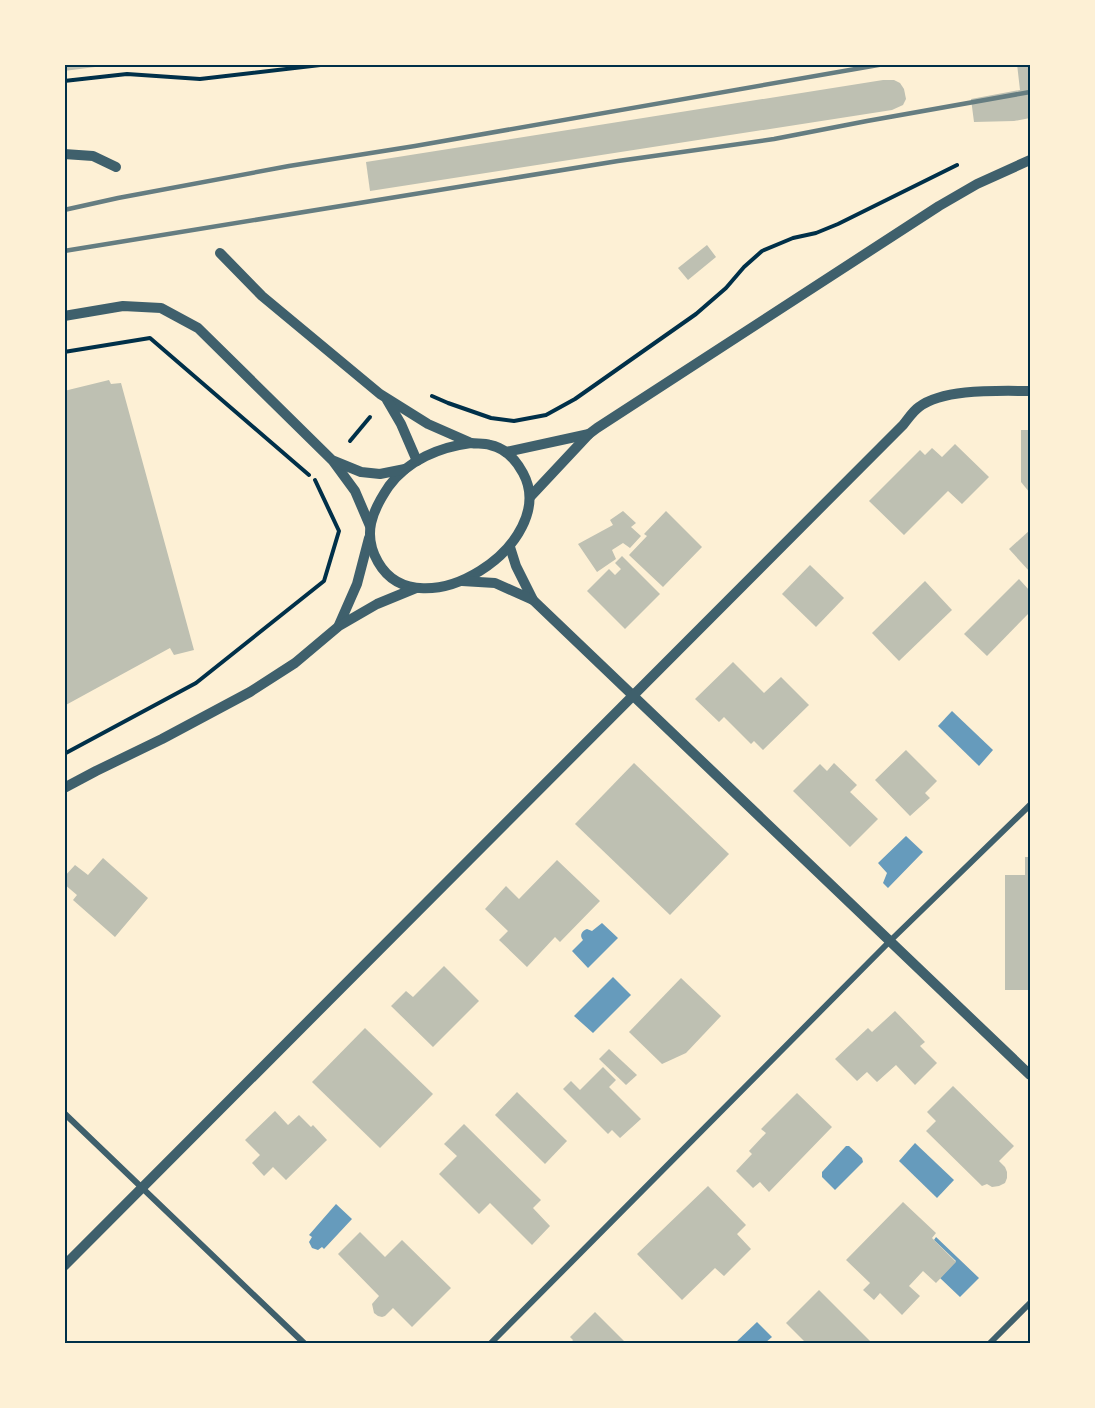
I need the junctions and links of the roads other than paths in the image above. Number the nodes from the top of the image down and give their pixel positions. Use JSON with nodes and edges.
{"nodes":[{"id":1,"x":64,"y":154,"type":"edge"},
{"id":2,"x":1030,"y":160,"type":"edge"},
{"id":3,"x":116,"y":167,"type":"dead end"},
{"id":4,"x":220,"y":253,"type":"dead end"},
{"id":5,"x":64,"y":316,"type":"edge"},
{"id":6,"x":1030,"y":391,"type":"edge"},
{"id":7,"x":386,"y":398,"type":"junction"},
{"id":8,"x":590,"y":434,"type":"junction"},
{"id":9,"x":471,"y":443,"type":"junction"},
{"id":10,"x":506,"y":452,"type":"junction"},
{"id":11,"x":333,"y":461,"type":"junction"},
{"id":12,"x":417,"y":461,"type":"junction"},
{"id":13,"x":406,"y":468,"type":"junction"},
{"id":14,"x":530,"y":497,"type":"junction"},
{"id":15,"x":370,"y":531,"type":"junction"},
{"id":16,"x":510,"y":546,"type":"junction"},
{"id":17,"x":460,"y":581,"type":"junction"},
{"id":18,"x":416,"y":588,"type":"junction"},
{"id":19,"x":533,"y":600,"type":"junction"},
{"id":20,"x":339,"y":626,"type":"junction"},
{"id":21,"x":634,"y":696,"type":"junction"},
{"id":22,"x":64,"y":788,"type":"edge"},
{"id":23,"x":1030,"y":805,"type":"edge"},
{"id":24,"x":890,"y":941,"type":"junction"},
{"id":25,"x":1030,"y":1075,"type":"edge"},
{"id":26,"x":64,"y":1113,"type":"edge"},
{"id":27,"x":142,"y":1188,"type":"junction"},
{"id":28,"x":64,"y":1266,"type":"edge"},
{"id":29,"x":1030,"y":1303,"type":"edge"},
{"id":30,"x":305,"y":1344,"type":"edge"},
{"id":31,"x":490,"y":1344,"type":"edge"},
{"id":32,"x":989,"y":1344,"type":"edge"}],
"edges":[{"from":1,"to":3,"type":"street"},
{"from":2,"to":8,"type":"street"},
{"from":4,"to":7,"type":"street"},
{"from":5,"to":11,"type":"street"},
{"from":6,"to":21,"type":"street"},
{"from":7,"to":9,"type":"street"},
{"from":7,"to":12,"type":"street"},
{"from":8,"to":10,"type":"street"},
{"from":8,"to":14,"type":"street"},
{"from":9,"to":10,"type":"street"},
{"from":9,"to":12,"type":"street"},
{"from":10,"to":14,"type":"street"},
{"from":11,"to":13,"type":"street"},
{"from":11,"to":15,"type":"street"},
{"from":12,"to":13,"type":"street"},
{"from":13,"to":15,"type":"street"},
{"from":14,"to":16,"type":"street"},
{"from":15,"to":18,"type":"street"},
{"from":15,"to":20,"type":"street"},
{"from":16,"to":17,"type":"street"},
{"from":16,"to":19,"type":"street"},
{"from":17,"to":18,"type":"street"},
{"from":17,"to":19,"type":"street"},
{"from":18,"to":20,"type":"street"},
{"from":19,"to":21,"type":"street"},
{"from":20,"to":22,"type":"street"},
{"from":21,"to":24,"type":"street"},
{"from":21,"to":27,"type":"street"},
{"from":23,"to":24,"type":"street"},
{"from":24,"to":25,"type":"street"},
{"from":24,"to":31,"type":"street"},
{"from":26,"to":27,"type":"street"},
{"from":27,"to":28,"type":"street"},
{"from":27,"to":30,"type":"street"},
{"from":29,"to":32,"type":"street"}]}
